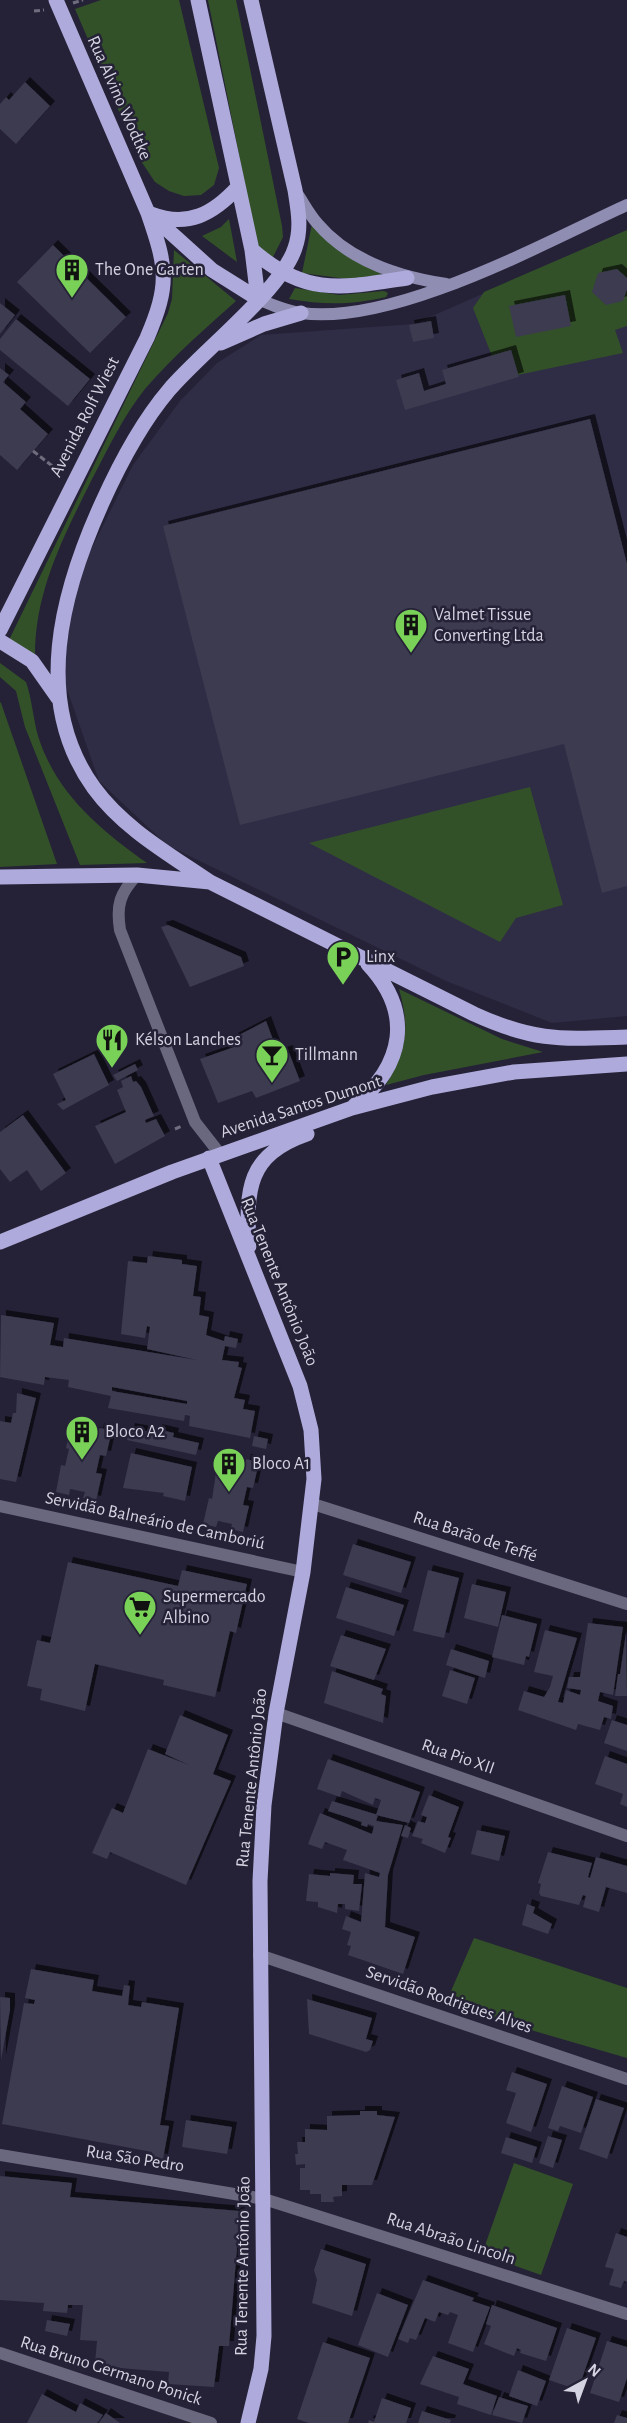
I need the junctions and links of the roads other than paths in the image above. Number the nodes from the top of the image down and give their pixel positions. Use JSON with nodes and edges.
{"nodes":[{"id":1,"x":198,"y":0,"type":"edge"},
{"id":2,"x":251,"y":0,"type":"edge"},
{"id":3,"x":56,"y":3,"type":"edge"},
{"id":4,"x":238,"y":187,"type":"junction"},
{"id":5,"x":295,"y":190,"type":"junction"},
{"id":6,"x":627,"y":206,"type":"edge"},
{"id":7,"x":148,"y":213,"type":"junction"},
{"id":8,"x":252,"y":250,"type":"junction"},
{"id":9,"x":282,"y":272,"type":"junction"},
{"id":10,"x":407,"y":278,"type":"junction"},
{"id":11,"x":450,"y":285,"type":"junction"},
{"id":12,"x":258,"y":299,"type":"junction"},
{"id":13,"x":301,"y":314,"type":"junction"},
{"id":14,"x":205,"y":352,"type":"junction"},
{"id":15,"x":0,"y":630,"type":"edge"},
{"id":16,"x":0,"y":641,"type":"edge"},
{"id":17,"x":58,"y":698,"type":"junction"},
{"id":18,"x":136,"y":875,"type":"junction"},
{"id":19,"x":0,"y":877,"type":"edge"},
{"id":20,"x":210,"y":882,"type":"junction"},
{"id":21,"x":362,"y":958,"type":"junction"},
{"id":22,"x":627,"y":1037,"type":"edge"},
{"id":23,"x":627,"y":1064,"type":"edge"},
{"id":24,"x":432,"y":1087,"type":"junction"},
{"id":25,"x":352,"y":1108,"type":"junction"},
{"id":26,"x":214,"y":1156,"type":"junction"},
{"id":27,"x":0,"y":1242,"type":"edge"},
{"id":28,"x":249,"y":1258,"type":"junction"},
{"id":29,"x":313,"y":1504,"type":"junction"},
{"id":30,"x":0,"y":1506,"type":"edge"},
{"id":31,"x":303,"y":1572,"type":"junction"},
{"id":32,"x":627,"y":1604,"type":"edge"},
{"id":33,"x":276,"y":1713,"type":"junction"},
{"id":34,"x":627,"y":1836,"type":"edge"},
{"id":35,"x":259,"y":1955,"type":"junction"},
{"id":36,"x":627,"y":2079,"type":"edge"},
{"id":37,"x":0,"y":2155,"type":"edge"},
{"id":38,"x":264,"y":2199,"type":"junction"},
{"id":39,"x":627,"y":2314,"type":"edge"},
{"id":40,"x":0,"y":2353,"type":"edge"},
{"id":41,"x":212,"y":2423,"type":"edge"},
{"id":42,"x":248,"y":2423,"type":"edge"}],
"edges":[{"from":1,"to":4,"type":"main road"},
{"from":2,"to":5,"type":"main road"},
{"from":3,"to":7,"type":"main road","name":"Rua Alvino Wodtke"},
{"from":4,"to":7,"type":"main road"},
{"from":4,"to":8,"type":"main road"},
{"from":5,"to":9,"type":"main road"},
{"from":5,"to":10,"type":"street"},
{"from":6,"to":11,"type":"street"},
{"from":7,"to":12,"type":"main road"},
{"from":7,"to":15,"type":"main road","name":"Avenida Rolf Wiest"},
{"from":8,"to":9,"type":"main road"},
{"from":8,"to":12,"type":"main road"},
{"from":9,"to":10,"type":"main road"},
{"from":9,"to":12,"type":"main road"},
{"from":10,"to":11,"type":"street"},
{"from":11,"to":13,"type":"street"},
{"from":12,"to":13,"type":"street"},
{"from":12,"to":14,"type":"main road"},
{"from":13,"to":14,"type":"main road"},
{"from":14,"to":17,"type":"main road"},
{"from":16,"to":17,"type":"main road"},
{"from":17,"to":20,"type":"main road"},
{"from":18,"to":19,"type":"main road"},
{"from":18,"to":20,"type":"main road"},
{"from":18,"to":26,"type":"street","name":"Rua Tenente Antônio João"},
{"from":20,"to":21,"type":"main road"},
{"from":21,"to":22,"type":"main road"},
{"from":21,"to":25,"type":"main road"},
{"from":23,"to":24,"type":"main road","name":"Avenida Santos Dumont"},
{"from":24,"to":25,"type":"main road","name":"Avenida Santos Dumont"},
{"from":24,"to":28,"type":"main road"},
{"from":25,"to":26,"type":"main road","name":"Avenida Santos Dumont"},
{"from":26,"to":27,"type":"main road","name":"Avenida Santos Dumont"},
{"from":26,"to":28,"type":"main road","name":"Rua Tenente Antônio João"},
{"from":28,"to":29,"type":"main road","name":"Rua Tenente Antônio João"},
{"from":29,"to":31,"type":"main road","name":"Rua Tenente Antônio João"},
{"from":29,"to":32,"type":"street","name":"Rua Barão de Teffé"},
{"from":30,"to":31,"type":"street","name":"Servidão Balneário de Camboriú"},
{"from":31,"to":33,"type":"main road","name":"Rua Tenente Antônio João"},
{"from":33,"to":34,"type":"street","name":"Rua Pio XII"},
{"from":33,"to":35,"type":"main road","name":"Rua Tenente Antônio João"},
{"from":35,"to":36,"type":"street","name":"Servidão Rodrigues Alves"},
{"from":35,"to":38,"type":"main road","name":"Rua Tenente Antônio João"},
{"from":37,"to":38,"type":"street","name":"Rua São Pedro"},
{"from":38,"to":39,"type":"street","name":"Rua Abraão Lincoln"},
{"from":38,"to":42,"type":"main road","name":"Rua Tenente Antônio João"},
{"from":40,"to":41,"type":"street","name":"Rua Bruno Germano Ponick"}]}
